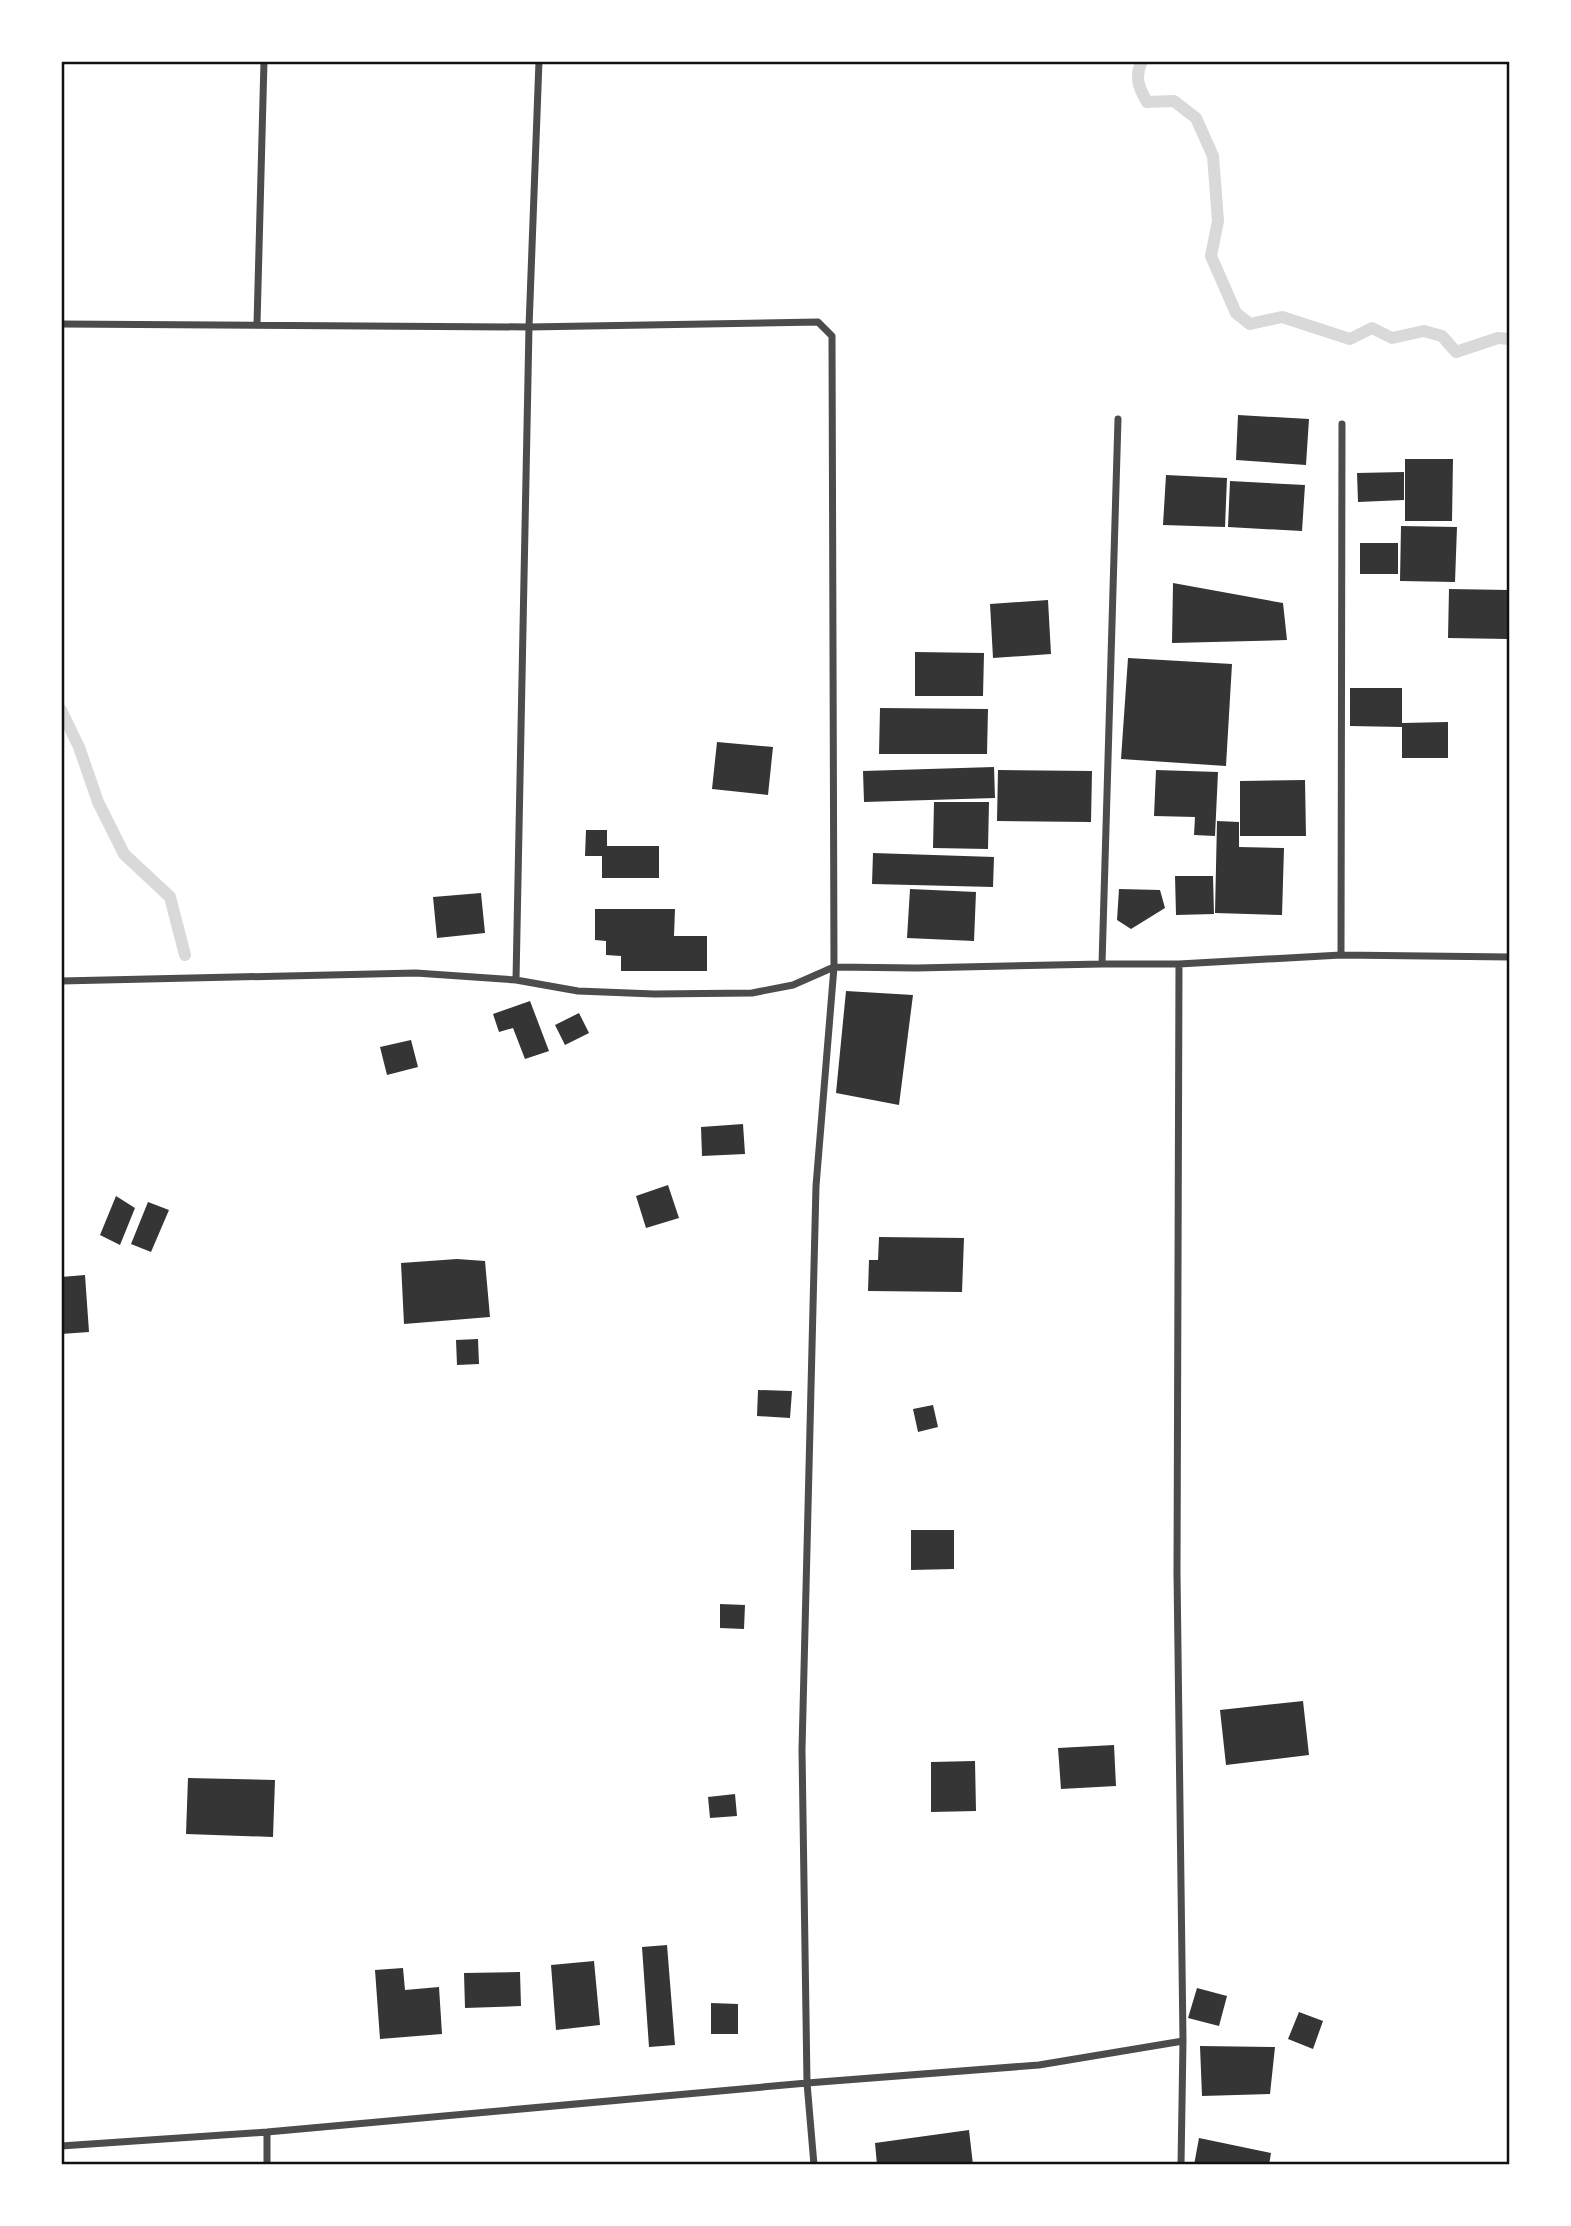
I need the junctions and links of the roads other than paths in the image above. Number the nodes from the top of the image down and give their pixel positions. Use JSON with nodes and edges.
{"nodes":[{"id":1,"x":264,"y":61,"type":"edge"},
{"id":2,"x":539,"y":61,"type":"edge"},
{"id":3,"x":61,"y":324,"type":"edge"},
{"id":4,"x":257,"y":324,"type":"junction"},
{"id":5,"x":529,"y":327,"type":"junction"},
{"id":6,"x":1118,"y":419,"type":"dead end"},
{"id":7,"x":1342,"y":424,"type":"dead end"},
{"id":8,"x":1341,"y":955,"type":"junction"},
{"id":9,"x":1510,"y":957,"type":"edge"},
{"id":10,"x":1102,"y":964,"type":"junction"},
{"id":11,"x":1179,"y":964,"type":"junction"},
{"id":12,"x":834,"y":967,"type":"junction"},
{"id":13,"x":516,"y":980,"type":"junction"},
{"id":14,"x":61,"y":981,"type":"edge"},
{"id":15,"x":1183,"y":2041,"type":"junction"},
{"id":16,"x":807,"y":2082,"type":"junction"},
{"id":17,"x":267,"y":2132,"type":"junction"},
{"id":18,"x":61,"y":2146,"type":"edge"},
{"id":19,"x":267,"y":2165,"type":"edge"},
{"id":20,"x":814,"y":2165,"type":"edge"},
{"id":21,"x":1181,"y":2165,"type":"edge"}],
"edges":[{"from":1,"to":4,"type":"street"},
{"from":2,"to":5,"type":"street"},
{"from":3,"to":4,"type":"street"},
{"from":4,"to":5,"type":"street"},
{"from":5,"to":12,"type":"street"},
{"from":5,"to":13,"type":"street"},
{"from":6,"to":10,"type":"street"},
{"from":7,"to":8,"type":"street"},
{"from":8,"to":9,"type":"street"},
{"from":8,"to":11,"type":"street"},
{"from":10,"to":11,"type":"street"},
{"from":10,"to":12,"type":"street"},
{"from":11,"to":15,"type":"street"},
{"from":12,"to":13,"type":"street"},
{"from":12,"to":16,"type":"street"},
{"from":13,"to":14,"type":"street"},
{"from":15,"to":16,"type":"street"},
{"from":15,"to":21,"type":"street"},
{"from":16,"to":17,"type":"street"},
{"from":16,"to":20,"type":"street"},
{"from":17,"to":18,"type":"street"},
{"from":17,"to":19,"type":"street"}]}
